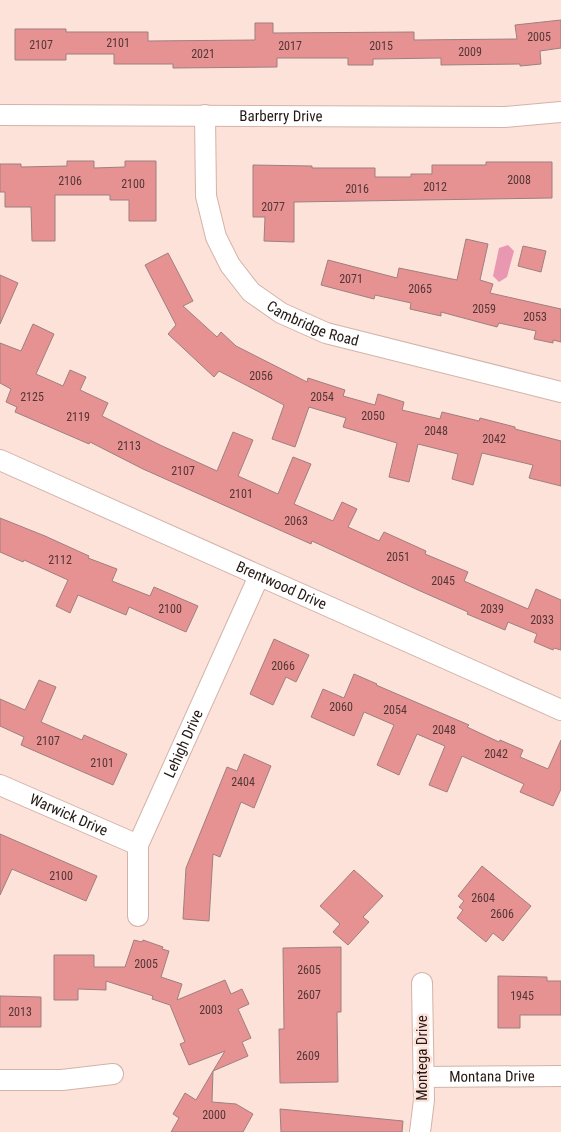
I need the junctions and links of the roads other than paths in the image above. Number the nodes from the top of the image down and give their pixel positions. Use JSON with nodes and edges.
{"nodes":[{"id":1,"x":561,"y":112,"type":"edge"},
{"id":2,"x":0,"y":115,"type":"edge"},
{"id":3,"x":205,"y":115,"type":"junction"},
{"id":4,"x":561,"y":392,"type":"edge"},
{"id":5,"x":0,"y":460,"type":"edge"},
{"id":6,"x":259,"y":576,"type":"junction"},
{"id":7,"x":561,"y":710,"type":"edge"},
{"id":8,"x":0,"y":785,"type":"edge"},
{"id":9,"x":138,"y":845,"type":"junction"},
{"id":10,"x":138,"y":916,"type":"dead end"},
{"id":11,"x":422,"y":983,"type":"dead end"},
{"id":12,"x":113,"y":1074,"type":"dead end"},
{"id":13,"x":561,"y":1076,"type":"edge"},
{"id":14,"x":423,"y":1077,"type":"junction"},
{"id":15,"x":0,"y":1080,"type":"edge"},
{"id":16,"x":420,"y":1132,"type":"edge"}],
"edges":[{"from":1,"to":3,"type":"street","name":"Barberry Drive"},
{"from":2,"to":3,"type":"street","name":"Barberry Drive"},
{"from":3,"to":4,"type":"street","name":"Cambridge Road"},
{"from":5,"to":6,"type":"street","name":"Brentwood Drive"},
{"from":6,"to":7,"type":"street","name":"Brentwood Drive"},
{"from":6,"to":9,"type":"street","name":"Lehigh Drive"},
{"from":8,"to":9,"type":"street","name":"Warwick Drive"},
{"from":9,"to":10,"type":"street","name":"Lehigh Drive"},
{"from":11,"to":14,"type":"street","name":"Montega Drive"},
{"from":12,"to":15,"type":"street"},
{"from":13,"to":14,"type":"street","name":"Montana Drive"},
{"from":14,"to":16,"type":"street","name":"Montega Drive"}]}
